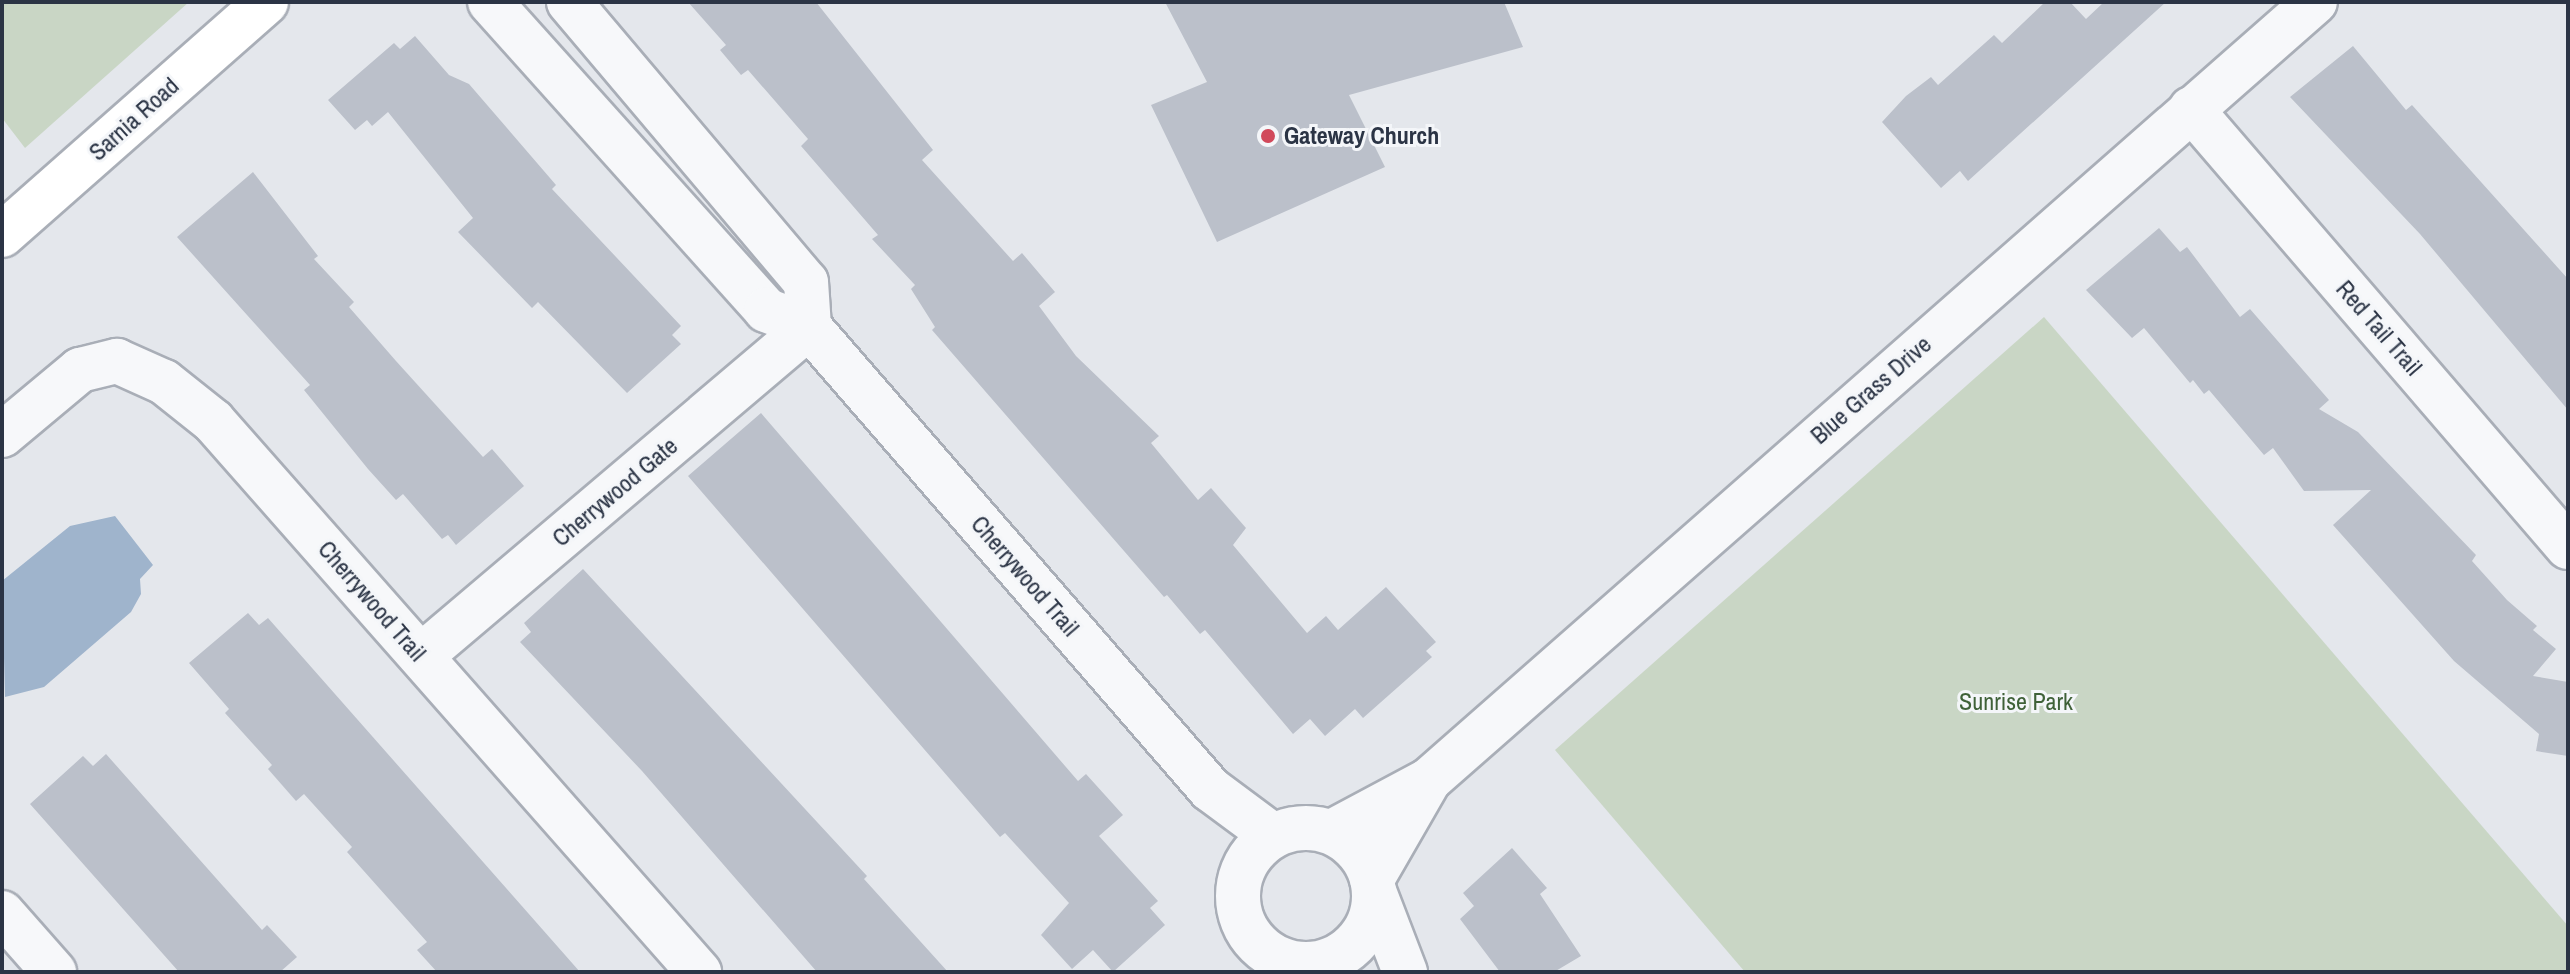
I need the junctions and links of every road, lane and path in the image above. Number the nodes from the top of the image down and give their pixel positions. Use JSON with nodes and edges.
{"nodes":[{"id":1,"x":266,"y":2,"type":"edge"},
{"id":2,"x":490,"y":2,"type":"edge"},
{"id":3,"x":569,"y":2,"type":"edge"},
{"id":4,"x":2315,"y":2,"type":"edge"},
{"id":5,"x":2191,"y":109,"type":"junction"},
{"id":6,"x":2,"y":235,"type":"edge"},
{"id":7,"x":809,"y":327,"type":"junction"},
{"id":8,"x":2,"y":435,"type":"edge"},
{"id":9,"x":2568,"y":547,"type":"edge"},
{"id":10,"x":421,"y":656,"type":"junction"},
{"id":11,"x":1429,"y":780,"type":"junction"},
{"id":12,"x":1210,"y":789,"type":"junction"},
{"id":13,"x":1332,"y":832,"type":"junction"},
{"id":14,"x":1272,"y":835,"type":"junction"},
{"id":15,"x":1244,"y":869,"type":"junction"},
{"id":16,"x":1374,"y":886,"type":"junction"},
{"id":17,"x":2,"y":913,"type":"edge"},
{"id":18,"x":1326,"y":968,"type":"edge"},
{"id":19,"x":54,"y":972,"type":"edge"},
{"id":20,"x":699,"y":972,"type":"edge"},
{"id":21,"x":1405,"y":972,"type":"edge"}],
"edges":[{"from":1,"to":6,"type":"main road","name":"Sarnia Road"},
{"from":2,"to":7,"type":"street","name":"Cherrywood Trail"},
{"from":3,"to":7,"type":"street"},
{"from":4,"to":5,"type":"street","name":"Blue Grass Drive"},
{"from":5,"to":9,"type":"street","name":"Red Tail Trail"},
{"from":5,"to":11,"type":"street","name":"Blue Grass Drive"},
{"from":7,"to":10,"type":"street","name":"Cherrywood Gate"},
{"from":7,"to":12,"type":"street","name":"Cherrywood Trail"},
{"from":8,"to":10,"type":"street","name":"Cherrywood Trail"},
{"from":10,"to":20,"type":"street","name":"Cherrywood Trail"},
{"from":11,"to":13,"type":"street","name":"Blue Grass Drive"},
{"from":11,"to":16,"type":"street","name":"Blue Grass Drive"},
{"from":12,"to":14,"type":"street","name":"Cherrywood Trail"},
{"from":12,"to":15,"type":"street","name":"Cherrywood Trail"},
{"from":13,"to":14,"type":"street"},
{"from":13,"to":16,"type":"street"},
{"from":14,"to":15,"type":"street"},
{"from":15,"to":18,"type":"street"},
{"from":16,"to":18,"type":"street"},
{"from":16,"to":21,"type":"street"},
{"from":17,"to":19,"type":"street"}]}
